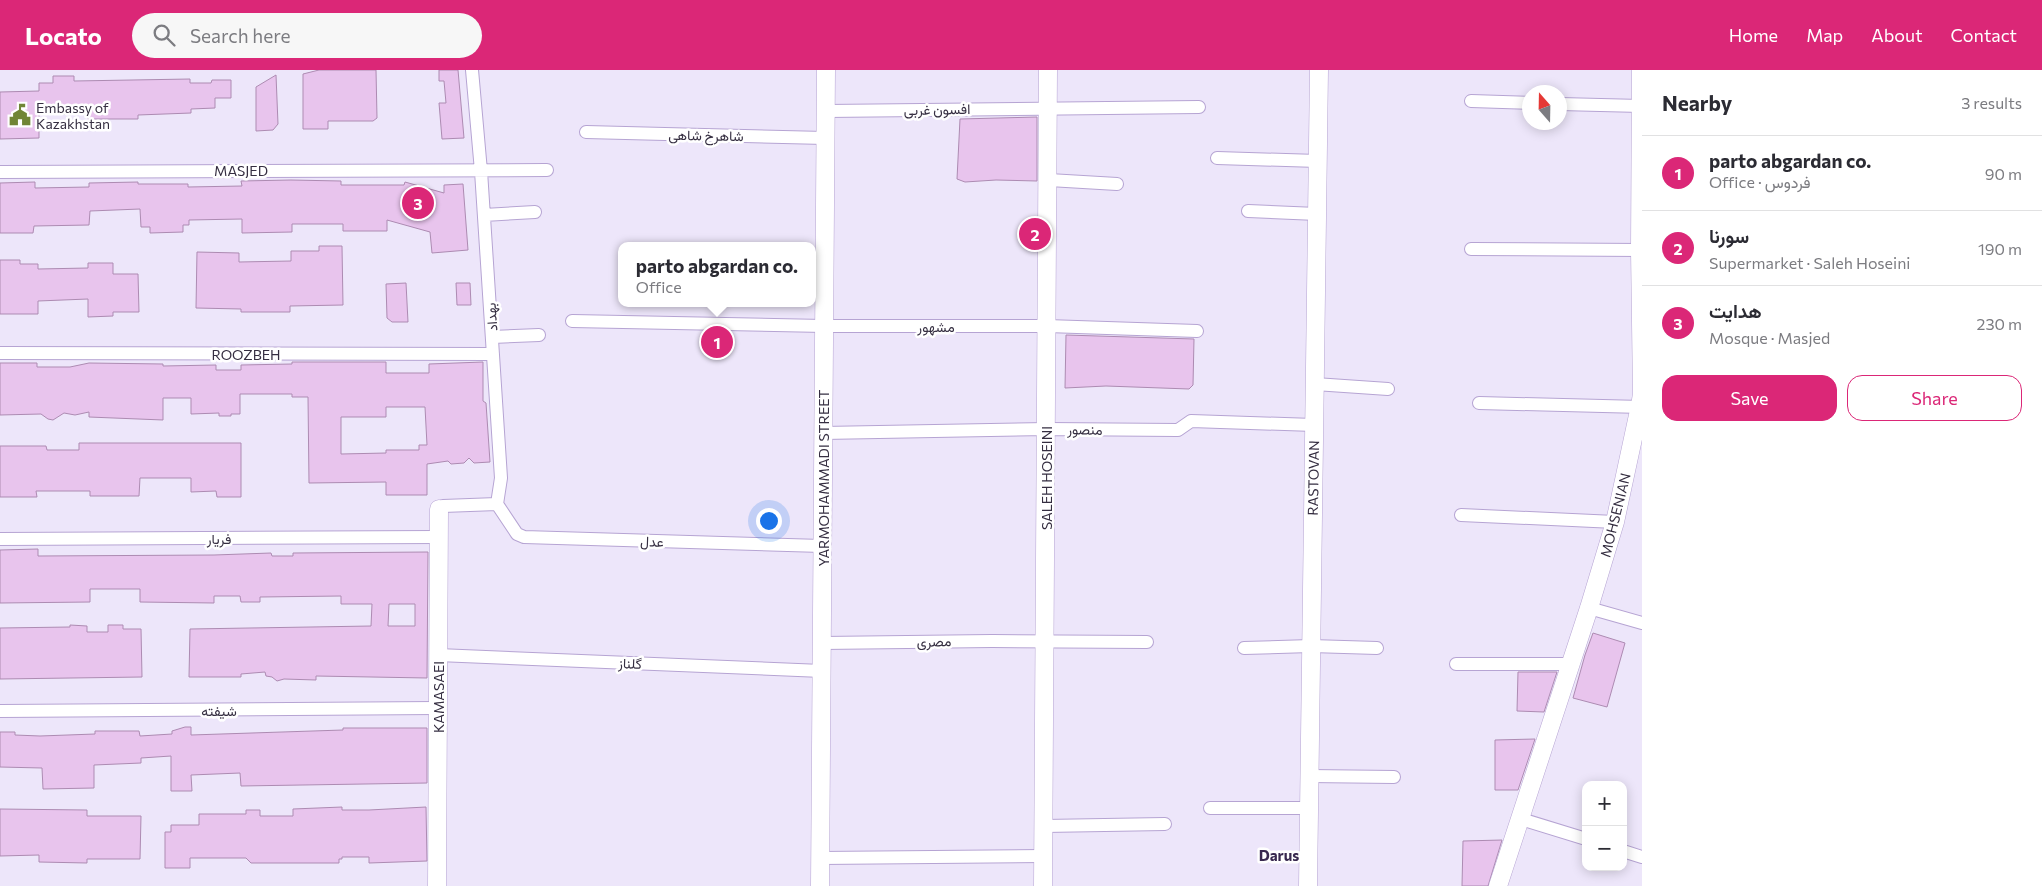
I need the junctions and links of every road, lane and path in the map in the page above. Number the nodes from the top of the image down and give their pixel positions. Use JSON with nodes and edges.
{"nodes":[{"id":1,"x":472,"y":70,"type":"edge"},
{"id":2,"x":826,"y":70,"type":"edge"},
{"id":3,"x":1048,"y":70,"type":"edge"},
{"id":4,"x":1319,"y":70,"type":"edge"},
{"id":5,"x":1641,"y":81,"type":"edge"},
{"id":6,"x":1471,"y":100,"type":"dead end"},
{"id":7,"x":1522,"y":102,"type":"edge"},
{"id":8,"x":1567,"y":104,"type":"edge"},
{"id":9,"x":1641,"y":106,"type":"edge"},
{"id":10,"x":1049,"y":107,"type":"junction"},
{"id":11,"x":1199,"y":107,"type":"dead end"},
{"id":12,"x":826,"y":111,"type":"junction"},
{"id":13,"x":586,"y":132,"type":"dead end"},
{"id":14,"x":825,"y":138,"type":"junction"},
{"id":15,"x":1217,"y":158,"type":"dead end"},
{"id":16,"x":1318,"y":161,"type":"junction"},
{"id":17,"x":547,"y":170,"type":"dead end"},
{"id":18,"x":481,"y":171,"type":"junction"},
{"id":19,"x":0,"y":172,"type":"edge"},
{"id":20,"x":1048,"y":180,"type":"junction"},
{"id":21,"x":1117,"y":184,"type":"dead end"},
{"id":22,"x":1248,"y":211,"type":"dead end"},
{"id":23,"x":535,"y":212,"type":"dead end"},
{"id":24,"x":484,"y":214,"type":"junction"},
{"id":25,"x":1317,"y":214,"type":"junction"},
{"id":26,"x":1471,"y":249,"type":"dead end"},
{"id":27,"x":1641,"y":250,"type":"edge"},
{"id":28,"x":572,"y":321,"type":"dead end"},
{"id":29,"x":824,"y":326,"type":"junction"},
{"id":30,"x":1048,"y":326,"type":"junction"},
{"id":31,"x":1197,"y":331,"type":"dead end"},
{"id":32,"x":539,"y":335,"type":"dead end"},
{"id":33,"x":492,"y":337,"type":"junction"},
{"id":34,"x":0,"y":353,"type":"edge"},
{"id":35,"x":493,"y":354,"type":"junction"},
{"id":36,"x":1315,"y":384,"type":"junction"},
{"id":37,"x":1388,"y":389,"type":"dead end"},
{"id":38,"x":1479,"y":403,"type":"dead end"},
{"id":39,"x":1641,"y":406,"type":"edge"},
{"id":40,"x":1314,"y":425,"type":"junction"},
{"id":41,"x":1047,"y":429,"type":"junction"},
{"id":42,"x":823,"y":433,"type":"junction"},
{"id":43,"x":497,"y":504,"type":"junction"},
{"id":44,"x":439,"y":509,"type":"joint"},
{"id":45,"x":1461,"y":515,"type":"dead end"},
{"id":46,"x":1615,"y":522,"type":"junction"},
{"id":47,"x":438,"y":537,"type":"junction"},
{"id":48,"x":0,"y":539,"type":"edge"},
{"id":49,"x":822,"y":546,"type":"junction"},
{"id":50,"x":1589,"y":608,"type":"junction"},
{"id":51,"x":1642,"y":623,"type":"edge"},
{"id":52,"x":1045,"y":642,"type":"junction"},
{"id":53,"x":1147,"y":642,"type":"dead end"},
{"id":54,"x":822,"y":643,"type":"junction"},
{"id":55,"x":1311,"y":646,"type":"junction"},
{"id":56,"x":1244,"y":648,"type":"dead end"},
{"id":57,"x":1377,"y":648,"type":"dead end"},
{"id":58,"x":438,"y":655,"type":"junction"},
{"id":59,"x":1456,"y":664,"type":"dead end"},
{"id":60,"x":1571,"y":664,"type":"junction"},
{"id":61,"x":822,"y":671,"type":"junction"},
{"id":62,"x":438,"y":708,"type":"junction"},
{"id":63,"x":0,"y":712,"type":"edge"},
{"id":64,"x":1309,"y":776,"type":"junction"},
{"id":65,"x":1394,"y":777,"type":"dead end"},
{"id":66,"x":1210,"y":808,"type":"dead end"},
{"id":67,"x":1308,"y":808,"type":"junction"},
{"id":68,"x":1521,"y":819,"type":"junction"},
{"id":69,"x":1165,"y":824,"type":"dead end"},
{"id":70,"x":1044,"y":826,"type":"junction"},
{"id":71,"x":1582,"y":838,"type":"edge"},
{"id":72,"x":1627,"y":852,"type":"edge"},
{"id":73,"x":1044,"y":856,"type":"junction"},
{"id":74,"x":1642,"y":857,"type":"edge"},
{"id":75,"x":820,"y":858,"type":"junction"},
{"id":76,"x":437,"y":886,"type":"edge"},
{"id":77,"x":820,"y":886,"type":"edge"},
{"id":78,"x":1043,"y":886,"type":"edge"},
{"id":79,"x":1308,"y":886,"type":"edge"},
{"id":80,"x":1498,"y":886,"type":"edge"}],
"edges":[{"from":1,"to":18,"type":"street","name":"بهداد"},
{"from":2,"to":12,"type":"street","name":"YARMOHAMMADI STREET"},
{"from":3,"to":10,"type":"street","name":"SALEH HOSEINI"},
{"from":4,"to":16,"type":"street","name":"RASTOVAN"},
{"from":5,"to":9,"type":"street","name":"MOHSENIAN"},
{"from":6,"to":7,"type":"street"},
{"from":8,"to":9,"type":"street"},
{"from":9,"to":27,"type":"street","name":"MOHSENIAN"},
{"from":10,"to":11,"type":"street","name":"افسون غربی"},
{"from":10,"to":12,"type":"street","name":"افسون غربی"},
{"from":10,"to":20,"type":"street","name":"SALEH HOSEINI"},
{"from":12,"to":14,"type":"street","name":"YARMOHAMMADI STREET"},
{"from":13,"to":14,"type":"street","name":"شاهرخ شاهی"},
{"from":14,"to":29,"type":"street","name":"YARMOHAMMADI STREET"},
{"from":15,"to":16,"type":"street"},
{"from":16,"to":25,"type":"street","name":"RASTOVAN"},
{"from":17,"to":18,"type":"street","name":"MASJED"},
{"from":18,"to":19,"type":"street","name":"MASJED"},
{"from":18,"to":24,"type":"street","name":"بهداد"},
{"from":20,"to":21,"type":"street"},
{"from":20,"to":30,"type":"street","name":"SALEH HOSEINI"},
{"from":22,"to":25,"type":"street"},
{"from":23,"to":24,"type":"street"},
{"from":24,"to":33,"type":"street","name":"بهداد"},
{"from":25,"to":36,"type":"street","name":"RASTOVAN"},
{"from":26,"to":27,"type":"street"},
{"from":27,"to":39,"type":"street","name":"MOHSENIAN"},
{"from":28,"to":29,"type":"street","name":"مشهور"},
{"from":29,"to":30,"type":"street","name":"مشهور"},
{"from":29,"to":42,"type":"street","name":"YARMOHAMMADI STREET"},
{"from":30,"to":31,"type":"street","name":"مشهور"},
{"from":30,"to":41,"type":"street","name":"SALEH HOSEINI"},
{"from":32,"to":33,"type":"street"},
{"from":33,"to":35,"type":"street","name":"بهداد"},
{"from":34,"to":35,"type":"street","name":"ROOZBEH"},
{"from":35,"to":43,"type":"street","name":"بهداد"},
{"from":36,"to":37,"type":"street"},
{"from":36,"to":40,"type":"street","name":"RASTOVAN"},
{"from":38,"to":39,"type":"street"},
{"from":39,"to":46,"type":"street","name":"MOHSENIAN"},
{"from":40,"to":41,"type":"street","name":"منصور"},
{"from":40,"to":55,"type":"street","name":"RASTOVAN"},
{"from":41,"to":42,"type":"street","name":"منصور"},
{"from":41,"to":52,"type":"street","name":"SALEH HOSEINI"},
{"from":42,"to":49,"type":"street","name":"YARMOHAMMADI STREET"},
{"from":43,"to":44,"type":"street"},
{"from":43,"to":49,"type":"street","name":"عدل"},
{"from":44,"to":47,"type":"street","name":"KAMASAEI"},
{"from":45,"to":46,"type":"street"},
{"from":46,"to":50,"type":"street","name":"MOHSENIAN"},
{"from":47,"to":48,"type":"street","name":"فریار"},
{"from":47,"to":58,"type":"street","name":"KAMASAEI"},
{"from":49,"to":54,"type":"street","name":"YARMOHAMMADI STREET"},
{"from":50,"to":51,"type":"street"},
{"from":50,"to":60,"type":"street","name":"MOHSENIAN"},
{"from":52,"to":53,"type":"street","name":"مصری"},
{"from":52,"to":54,"type":"street","name":"مصری"},
{"from":52,"to":70,"type":"street","name":"SALEH HOSEINI"},
{"from":54,"to":61,"type":"street","name":"YARMOHAMMADI STREET"},
{"from":55,"to":56,"type":"street"},
{"from":55,"to":57,"type":"street"},
{"from":55,"to":64,"type":"street","name":"RASTOVAN"},
{"from":58,"to":61,"type":"street","name":"گلناز"},
{"from":58,"to":62,"type":"street","name":"KAMASAEI"},
{"from":59,"to":60,"type":"street"},
{"from":60,"to":68,"type":"street","name":"MOHSENIAN"},
{"from":61,"to":75,"type":"street","name":"YARMOHAMMADI STREET"},
{"from":62,"to":63,"type":"street","name":"شیفته"},
{"from":62,"to":76,"type":"street","name":"KAMASAEI"},
{"from":64,"to":65,"type":"street"},
{"from":64,"to":67,"type":"street","name":"RASTOVAN"},
{"from":66,"to":67,"type":"street"},
{"from":67,"to":79,"type":"street","name":"RASTOVAN"},
{"from":68,"to":71,"type":"street"},
{"from":68,"to":80,"type":"street","name":"MOHSENIAN"},
{"from":69,"to":70,"type":"street"},
{"from":70,"to":73,"type":"street","name":"SALEH HOSEINI"},
{"from":72,"to":74,"type":"street"},
{"from":73,"to":75,"type":"street"},
{"from":73,"to":78,"type":"street","name":"SALEH HOSEINI"},
{"from":75,"to":77,"type":"street","name":"YARMOHAMMADI STREET"}]}
